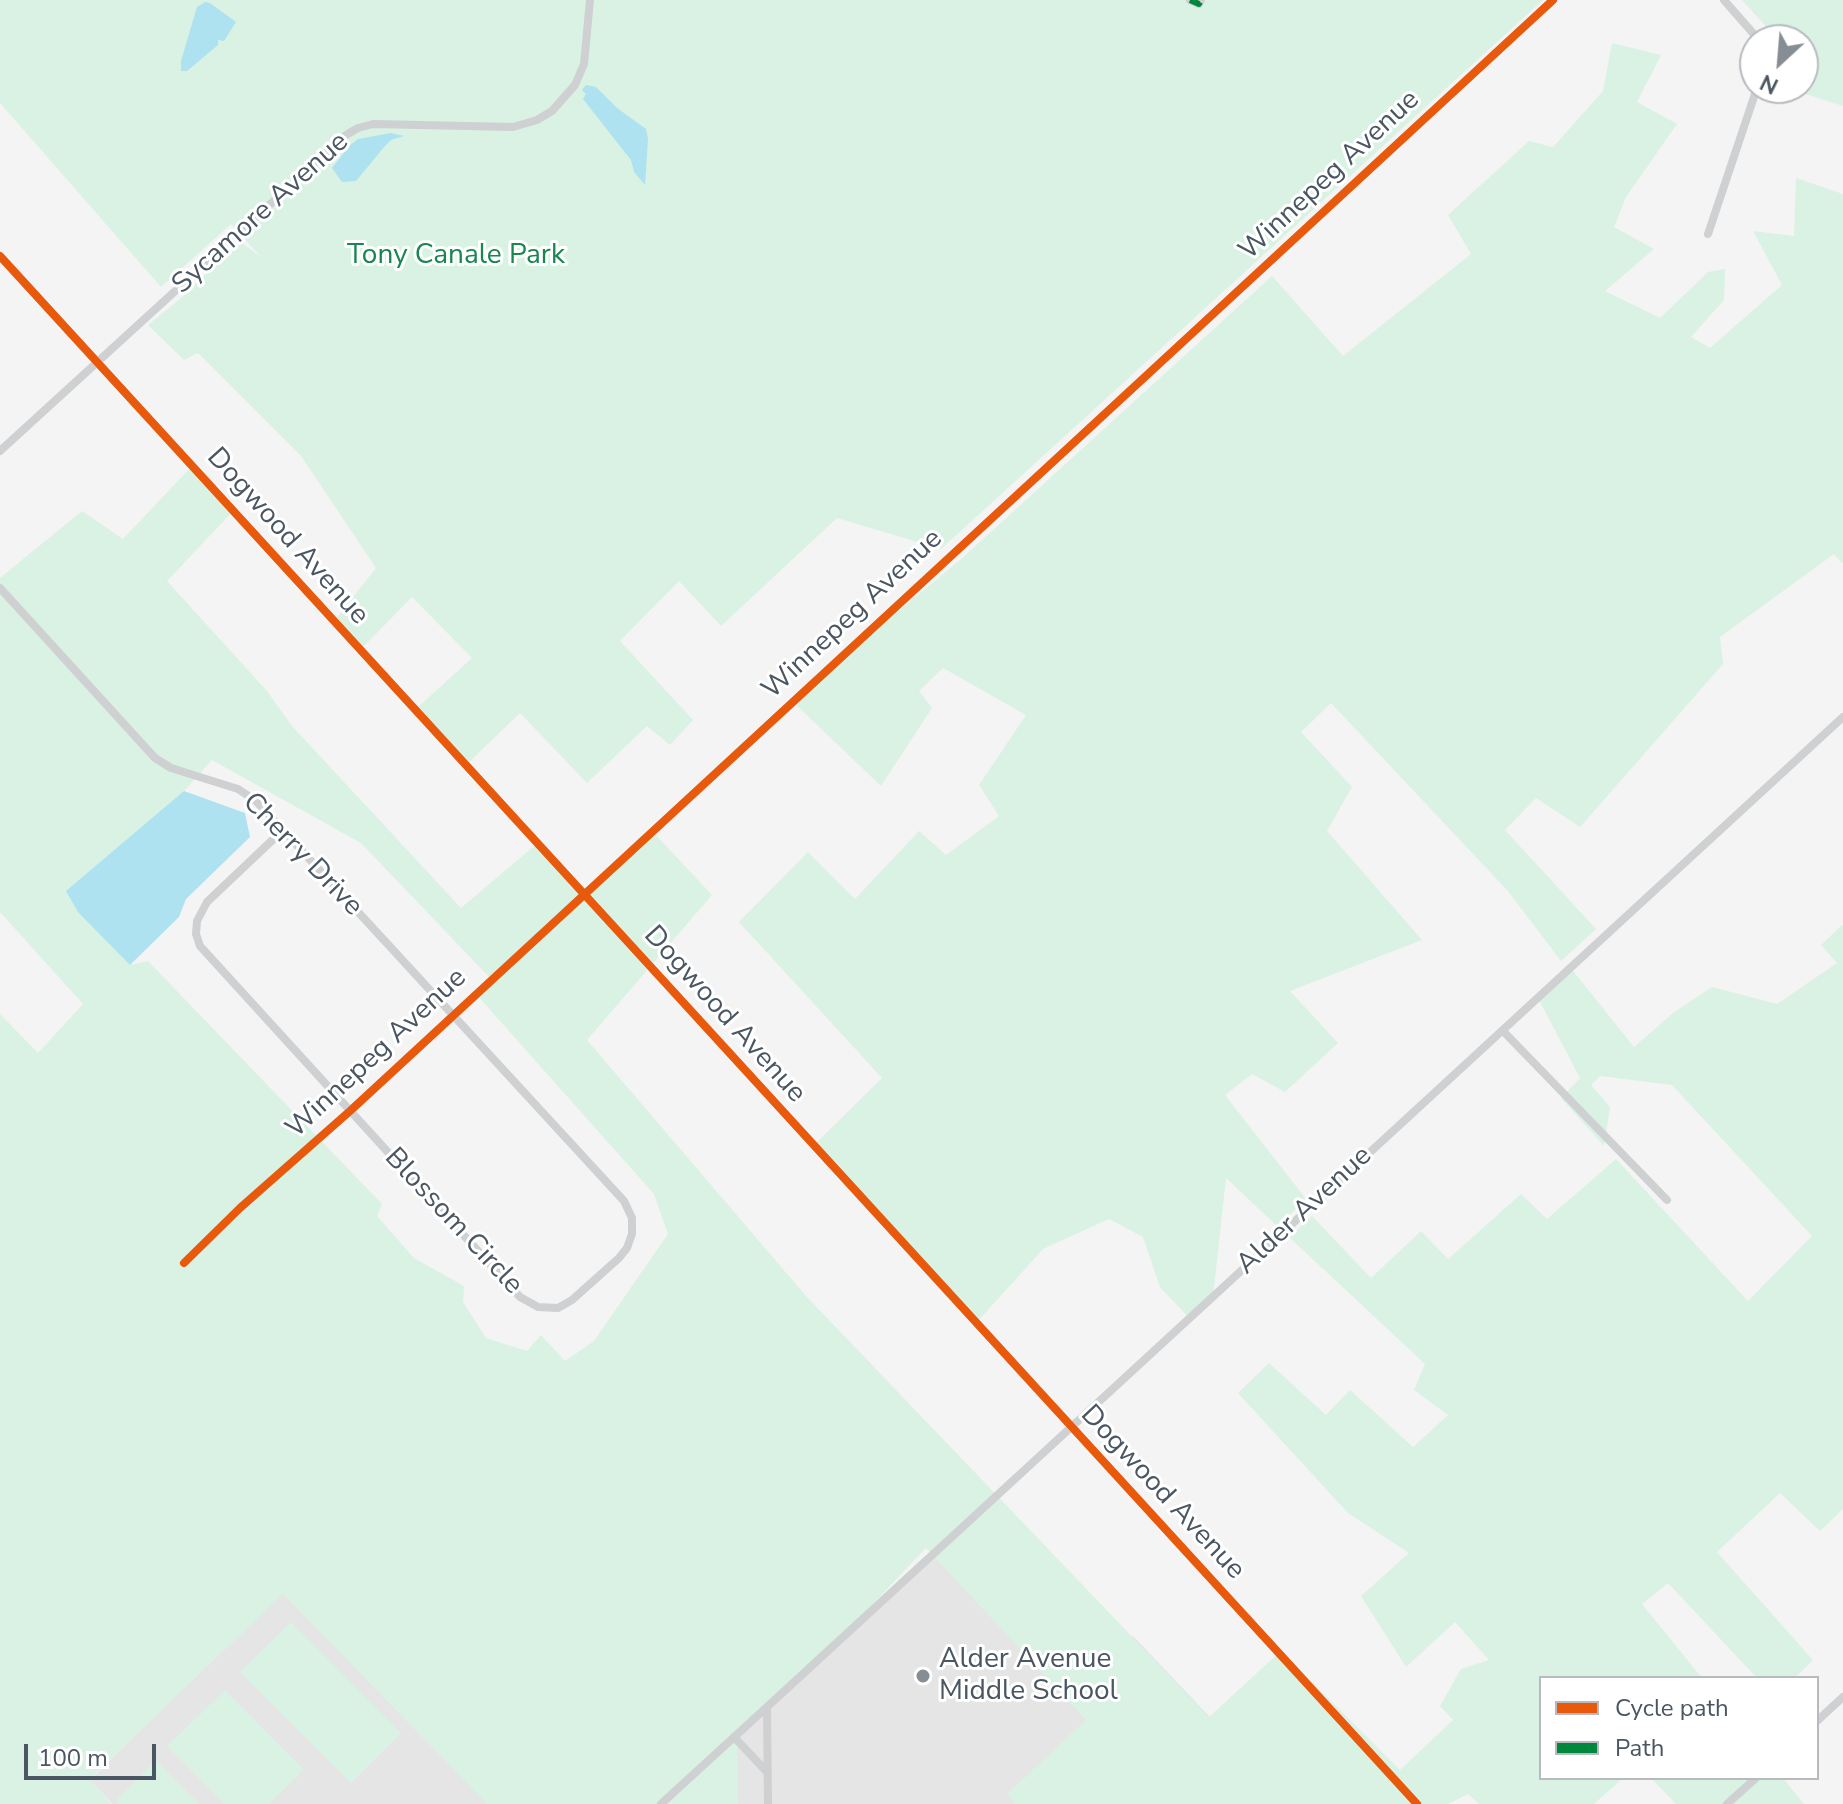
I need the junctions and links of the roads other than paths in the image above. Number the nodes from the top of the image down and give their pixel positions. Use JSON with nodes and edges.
{"nodes":[{"id":1,"x":590,"y":0,"type":"edge"},
{"id":2,"x":1553,"y":0,"type":"edge"},
{"id":3,"x":1724,"y":0,"type":"edge"},
{"id":4,"x":1745,"y":24,"type":"edge"},
{"id":5,"x":1752,"y":104,"type":"edge"},
{"id":6,"x":1708,"y":234,"type":"dead end"},
{"id":7,"x":0,"y":256,"type":"edge"},
{"id":8,"x":98,"y":363,"type":"junction"},
{"id":9,"x":0,"y":451,"type":"edge"},
{"id":10,"x":0,"y":588,"type":"edge"},
{"id":11,"x":1843,"y":717,"type":"edge"},
{"id":12,"x":283,"y":830,"type":"junction"},
{"id":13,"x":584,"y":895,"type":"junction"},
{"id":14,"x":453,"y":1015,"type":"junction"},
{"id":15,"x":1503,"y":1031,"type":"junction"},
{"id":16,"x":350,"y":1111,"type":"junction"},
{"id":17,"x":1667,"y":1200,"type":"dead end"},
{"id":18,"x":184,"y":1263,"type":"dead end"},
{"id":19,"x":1072,"y":1426,"type":"junction"},
{"id":20,"x":1843,"y":1697,"type":"edge"},
{"id":21,"x":767,"y":1707,"type":"junction"},
{"id":22,"x":1819,"y":1719,"type":"edge"},
{"id":23,"x":734,"y":1737,"type":"junction"},
{"id":24,"x":768,"y":1773,"type":"junction"},
{"id":25,"x":1754,"y":1780,"type":"edge"},
{"id":26,"x":661,"y":1804,"type":"edge"},
{"id":27,"x":768,"y":1804,"type":"edge"},
{"id":28,"x":1417,"y":1804,"type":"edge"},
{"id":29,"x":1727,"y":1804,"type":"edge"}],
"edges":[{"from":1,"to":8,"type":"street","name":"Sycamore Avenue"},
{"from":2,"to":13,"type":"street","name":"Winnepeg Avenue"},
{"from":3,"to":4,"type":"street"},
{"from":5,"to":6,"type":"street"},
{"from":7,"to":8,"type":"street","name":"Dogwood Avenue"},
{"from":8,"to":9,"type":"street","name":"Sycamore Avenue"},
{"from":8,"to":13,"type":"street","name":"Dogwood Avenue"},
{"from":10,"to":12,"type":"street","name":"Cherry Drive"},
{"from":11,"to":15,"type":"street","name":"Alder Avenue"},
{"from":12,"to":14,"type":"street","name":"Cherry Drive"},
{"from":12,"to":16,"type":"street","name":"Blossom Circle"},
{"from":13,"to":14,"type":"street","name":"Winnepeg Avenue"},
{"from":13,"to":19,"type":"street","name":"Dogwood Avenue"},
{"from":14,"to":16,"type":"street","name":"Winnepeg Avenue"},
{"from":14,"to":16,"type":"street","name":"Blossom Circle"},
{"from":15,"to":17,"type":"street"},
{"from":15,"to":19,"type":"street","name":"Alder Avenue"},
{"from":16,"to":18,"type":"street","name":"Winnepeg Avenue"},
{"from":19,"to":21,"type":"street","name":"Alder Avenue"},
{"from":19,"to":28,"type":"street","name":"Dogwood Avenue"},
{"from":20,"to":22,"type":"street"},
{"from":21,"to":23,"type":"street","name":"Alder Avenue"},
{"from":21,"to":24,"type":"street"},
{"from":23,"to":24,"type":"street"},
{"from":23,"to":26,"type":"street","name":"Alder Avenue"},
{"from":24,"to":27,"type":"street"},
{"from":25,"to":29,"type":"street"}]}
